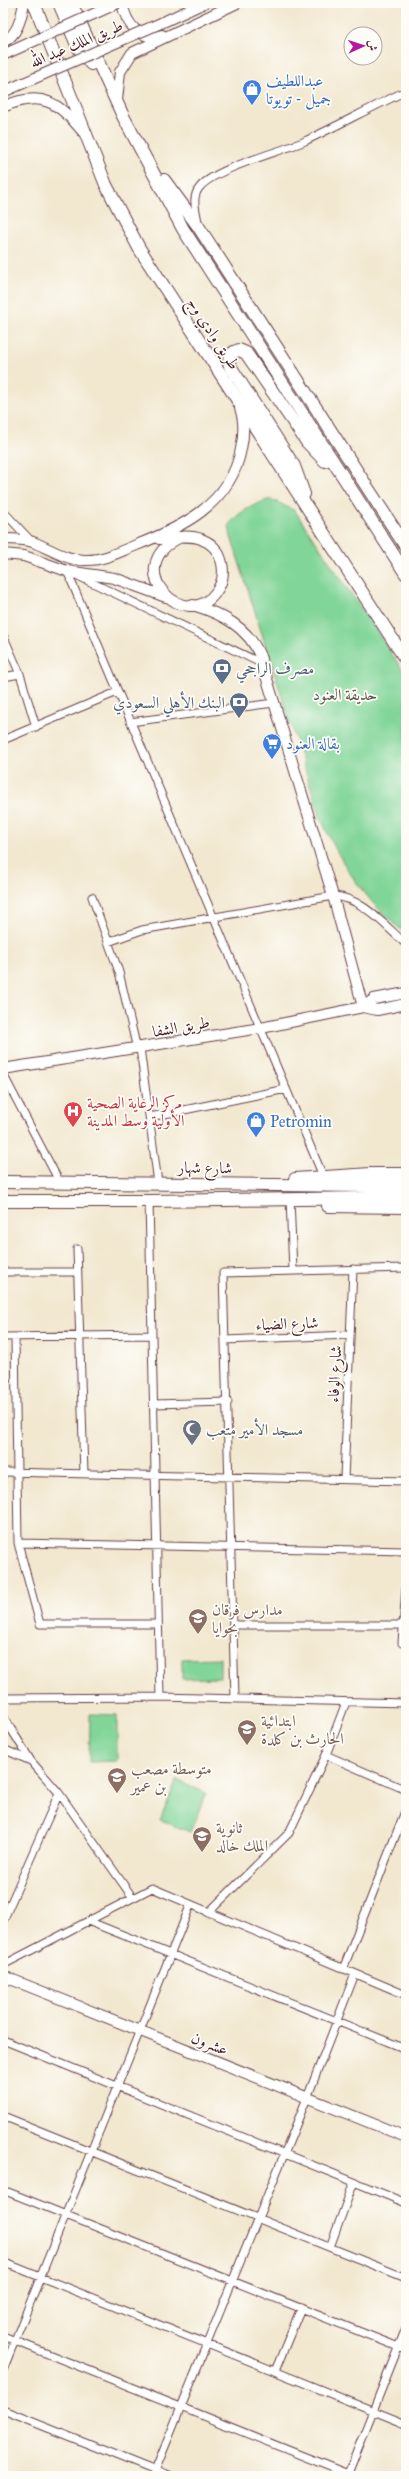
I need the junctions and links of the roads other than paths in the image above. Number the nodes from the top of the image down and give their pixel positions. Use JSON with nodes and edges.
{"nodes":[{"id":1,"x":24,"y":3,"type":"edge"},
{"id":2,"x":34,"y":3,"type":"edge"},
{"id":3,"x":59,"y":3,"type":"edge"},
{"id":4,"x":71,"y":3,"type":"edge"},
{"id":5,"x":118,"y":3,"type":"edge"},
{"id":6,"x":122,"y":3,"type":"edge"},
{"id":7,"x":204,"y":3,"type":"edge"},
{"id":8,"x":237,"y":3,"type":"edge"},
{"id":9,"x":171,"y":33,"type":"junction"},
{"id":10,"x":3,"y":42,"type":"edge"},
{"id":11,"x":3,"y":55,"type":"edge"},
{"id":12,"x":110,"y":89,"type":"junction"},
{"id":13,"x":406,"y":91,"type":"edge"},
{"id":14,"x":3,"y":92,"type":"edge"},
{"id":15,"x":3,"y":107,"type":"edge"},
{"id":16,"x":123,"y":116,"type":"junction"},
{"id":17,"x":92,"y":143,"type":"junction"},
{"id":18,"x":143,"y":151,"type":"junction"},
{"id":19,"x":198,"y":226,"type":"junction"},
{"id":20,"x":236,"y":398,"type":"junction"},
{"id":21,"x":346,"y":482,"type":"junction"},
{"id":22,"x":3,"y":511,"type":"edge"},
{"id":23,"x":309,"y":511,"type":"junction"},
{"id":24,"x":181,"y":526,"type":"junction"},
{"id":25,"x":3,"y":539,"type":"edge"},
{"id":26,"x":153,"y":539,"type":"junction"},
{"id":27,"x":173,"y":540,"type":"junction"},
{"id":28,"x":32,"y":541,"type":"junction"},
{"id":29,"x":406,"y":547,"type":"edge"},
{"id":30,"x":3,"y":554,"type":"edge"},
{"id":31,"x":67,"y":571,"type":"junction"},
{"id":32,"x":406,"y":574,"type":"edge"},
{"id":33,"x":168,"y":598,"type":"junction"},
{"id":34,"x":194,"y":605,"type":"junction"},
{"id":35,"x":3,"y":635,"type":"edge"},
{"id":36,"x":406,"y":660,"type":"edge"},
{"id":37,"x":263,"y":664,"type":"junction"},
{"id":38,"x":20,"y":674,"type":"junction"},
{"id":39,"x":3,"y":677,"type":"edge"},
{"id":40,"x":118,"y":692,"type":"junction"},
{"id":41,"x":274,"y":704,"type":"junction"},
{"id":42,"x":130,"y":722,"type":"junction"},
{"id":43,"x":36,"y":727,"type":"junction"},
{"id":44,"x":3,"y":740,"type":"edge"},
{"id":45,"x":333,"y":896,"type":"junction"},
{"id":46,"x":92,"y":897,"type":"dead end"},
{"id":47,"x":212,"y":916,"type":"junction"},
{"id":48,"x":108,"y":942,"type":"junction"},
{"id":49,"x":406,"y":944,"type":"edge"},
{"id":50,"x":406,"y":993,"type":"edge"},
{"id":51,"x":406,"y":1004,"type":"edge"},
{"id":52,"x":363,"y":1007,"type":"junction"},
{"id":53,"x":261,"y":1028,"type":"junction"},
{"id":54,"x":138,"y":1049,"type":"junction"},
{"id":55,"x":3,"y":1069,"type":"edge"},
{"id":56,"x":3,"y":1074,"type":"edge"},
{"id":57,"x":286,"y":1089,"type":"junction"},
{"id":58,"x":150,"y":1117,"type":"junction"},
{"id":59,"x":406,"y":1174,"type":"edge"},
{"id":60,"x":323,"y":1176,"type":"junction"},
{"id":61,"x":60,"y":1181,"type":"junction"},
{"id":62,"x":3,"y":1182,"type":"edge"},
{"id":63,"x":158,"y":1183,"type":"junction"},
{"id":64,"x":240,"y":1184,"type":"junction"},
{"id":65,"x":406,"y":1186,"type":"edge"},
{"id":66,"x":368,"y":1192,"type":"junction"},
{"id":67,"x":406,"y":1198,"type":"edge"},
{"id":68,"x":290,"y":1199,"type":"junction"},
{"id":69,"x":3,"y":1201,"type":"edge"},
{"id":70,"x":149,"y":1202,"type":"junction"},
{"id":71,"x":406,"y":1207,"type":"edge"},
{"id":72,"x":77,"y":1249,"type":"dead end"},
{"id":73,"x":406,"y":1268,"type":"edge"},
{"id":74,"x":353,"y":1269,"type":"junction"},
{"id":75,"x":293,"y":1271,"type":"junction"},
{"id":76,"x":3,"y":1272,"type":"edge"},
{"id":77,"x":77,"y":1272,"type":"junction"},
{"id":78,"x":151,"y":1335,"type":"junction"},
{"id":79,"x":350,"y":1335,"type":"junction"},
{"id":80,"x":79,"y":1336,"type":"junction"},
{"id":81,"x":3,"y":1337,"type":"edge"},
{"id":82,"x":15,"y":1337,"type":"junction"},
{"id":83,"x":225,"y":1340,"type":"junction"},
{"id":84,"x":228,"y":1402,"type":"junction"},
{"id":85,"x":153,"y":1404,"type":"junction"},
{"id":86,"x":3,"y":1472,"type":"edge"},
{"id":87,"x":17,"y":1472,"type":"junction"},
{"id":88,"x":84,"y":1474,"type":"junction"},
{"id":89,"x":155,"y":1477,"type":"junction"},
{"id":90,"x":230,"y":1477,"type":"junction"},
{"id":91,"x":344,"y":1480,"type":"junction"},
{"id":92,"x":406,"y":1481,"type":"edge"},
{"id":93,"x":18,"y":1543,"type":"junction"},
{"id":94,"x":156,"y":1546,"type":"junction"},
{"id":95,"x":231,"y":1547,"type":"junction"},
{"id":96,"x":406,"y":1551,"type":"edge"},
{"id":97,"x":406,"y":1587,"type":"edge"},
{"id":98,"x":158,"y":1624,"type":"junction"},
{"id":99,"x":233,"y":1625,"type":"junction"},
{"id":100,"x":404,"y":1625,"type":"junction"},
{"id":101,"x":402,"y":1643,"type":"dead end"},
{"id":102,"x":160,"y":1697,"type":"junction"},
{"id":103,"x":3,"y":1698,"type":"edge"},
{"id":104,"x":235,"y":1699,"type":"junction"},
{"id":105,"x":346,"y":1702,"type":"junction"},
{"id":106,"x":406,"y":1703,"type":"edge"},
{"id":107,"x":3,"y":1716,"type":"edge"},
{"id":108,"x":3,"y":1749,"type":"edge"},
{"id":109,"x":326,"y":1755,"type":"junction"},
{"id":110,"x":31,"y":1761,"type":"junction"},
{"id":111,"x":406,"y":1790,"type":"edge"},
{"id":112,"x":60,"y":1793,"type":"junction"},
{"id":113,"x":406,"y":1809,"type":"edge"},
{"id":114,"x":133,"y":1898,"type":"junction"},
{"id":115,"x":190,"y":1906,"type":"junction"},
{"id":116,"x":208,"y":1913,"type":"junction"},
{"id":117,"x":3,"y":1921,"type":"edge"},
{"id":118,"x":88,"y":1921,"type":"junction"},
{"id":119,"x":170,"y":1954,"type":"junction"},
{"id":120,"x":3,"y":1965,"type":"edge"},
{"id":121,"x":343,"y":1969,"type":"junction"},
{"id":122,"x":355,"y":1974,"type":"junction"},
{"id":123,"x":3,"y":1976,"type":"edge"},
{"id":124,"x":406,"y":1995,"type":"edge"},
{"id":125,"x":336,"y":2021,"type":"junction"},
{"id":126,"x":138,"y":2031,"type":"junction"},
{"id":127,"x":3,"y":2040,"type":"edge"},
{"id":128,"x":406,"y":2050,"type":"edge"},
{"id":129,"x":117,"y":2086,"type":"junction"},
{"id":130,"x":307,"y":2098,"type":"junction"},
{"id":131,"x":3,"y":2116,"type":"edge"},
{"id":132,"x":406,"y":2137,"type":"edge"},
{"id":133,"x":91,"y":2151,"type":"junction"},
{"id":134,"x":284,"y":2154,"type":"junction"},
{"id":135,"x":354,"y":2182,"type":"junction"},
{"id":136,"x":3,"y":2190,"type":"edge"},
{"id":137,"x":406,"y":2203,"type":"edge"},
{"id":138,"x":65,"y":2215,"type":"junction"},
{"id":139,"x":258,"y":2218,"type":"junction"},
{"id":140,"x":330,"y":2247,"type":"junction"},
{"id":141,"x":3,"y":2262,"type":"edge"},
{"id":142,"x":40,"y":2277,"type":"junction"},
{"id":143,"x":406,"y":2278,"type":"edge"},
{"id":144,"x":232,"y":2281,"type":"junction"},
{"id":145,"x":301,"y":2308,"type":"junction"},
{"id":146,"x":406,"y":2328,"type":"edge"},
{"id":147,"x":3,"y":2336,"type":"edge"},
{"id":148,"x":15,"y":2340,"type":"junction"},
{"id":149,"x":207,"y":2344,"type":"junction"},
{"id":150,"x":399,"y":2347,"type":"junction"},
{"id":151,"x":406,"y":2350,"type":"edge"},
{"id":152,"x":3,"y":2370,"type":"edge"},
{"id":153,"x":275,"y":2371,"type":"junction"},
{"id":154,"x":181,"y":2407,"type":"junction"},
{"id":155,"x":3,"y":2410,"type":"edge"},
{"id":156,"x":373,"y":2411,"type":"junction"},
{"id":157,"x":406,"y":2424,"type":"edge"},
{"id":158,"x":154,"y":2473,"type":"edge"},
{"id":159,"x":349,"y":2475,"type":"edge"},
{"id":160,"x":168,"y":2476,"type":"edge"}],
"edges":[{"from":1,"to":10,"type":"street"},
{"from":2,"to":17,"type":"main road","name":"طريق وادي وج"},
{"from":3,"to":12,"type":"main road"},
{"from":4,"to":12,"type":"main road","name":"طريق وادي وج"},
{"from":5,"to":11,"type":"street","name":"طريق الملك عبد الله","bridge":true},
{"from":6,"to":9,"type":"street"},
{"from":7,"to":14,"type":"street","name":"طريق الملك عبد الله","bridge":true},
{"from":8,"to":9,"type":"street"},
{"from":9,"to":16,"type":"street"},
{"from":12,"to":16,"type":"main road","name":"طريق وادي وج"},
{"from":13,"to":19,"type":"street"},
{"from":15,"to":17,"type":"street"},
{"from":16,"to":18,"type":"main road","name":"طريق وادي وج"},
{"from":17,"to":20,"type":"main road","name":"طريق وادي وج"},
{"from":18,"to":19,"type":"main road"},
{"from":18,"to":21,"type":"main road","name":"طريق وادي وج"},
{"from":19,"to":29,"type":"main road"},
{"from":20,"to":23,"type":"main road","name":"طريق وادي وج"},
{"from":20,"to":24,"type":"street"},
{"from":21,"to":23,"type":"main road"},
{"from":21,"to":32,"type":"main road","name":"طريق وادي وج"},
{"from":22,"to":28,"type":"street"},
{"from":23,"to":36,"type":"main road","name":"طريق وادي وج"},
{"from":24,"to":26,"type":"street"},
{"from":24,"to":27,"type":"street"},
{"from":25,"to":28,"type":"street"},
{"from":26,"to":27,"type":"street"},
{"from":26,"to":28,"type":"street"},
{"from":27,"to":33,"type":"street"},
{"from":27,"to":34,"type":"street"},
{"from":30,"to":31,"type":"street"},
{"from":31,"to":33,"type":"street"},
{"from":31,"to":37,"type":"street"},
{"from":31,"to":40,"type":"street"},
{"from":33,"to":34,"type":"street"},
{"from":34,"to":37,"type":"street"},
{"from":35,"to":38,"type":"street"},
{"from":37,"to":41,"type":"street"},
{"from":38,"to":39,"type":"street"},
{"from":38,"to":43,"type":"street"},
{"from":40,"to":42,"type":"street"},
{"from":40,"to":43,"type":"street"},
{"from":41,"to":42,"type":"street"},
{"from":41,"to":45,"type":"street"},
{"from":42,"to":47,"type":"street"},
{"from":43,"to":44,"type":"street"},
{"from":45,"to":47,"type":"street"},
{"from":45,"to":49,"type":"street"},
{"from":45,"to":52,"type":"street"},
{"from":46,"to":48,"type":"street"},
{"from":47,"to":48,"type":"street"},
{"from":47,"to":53,"type":"street"},
{"from":48,"to":54,"type":"street"},
{"from":50,"to":52,"type":"street"},
{"from":51,"to":52,"type":"street"},
{"from":52,"to":53,"type":"street","name":"طريق الشفا"},
{"from":53,"to":54,"type":"street","name":"طريق الشفا"},
{"from":53,"to":57,"type":"street"},
{"from":54,"to":55,"type":"street","name":"طريق الشفا"},
{"from":54,"to":58,"type":"street"},
{"from":56,"to":61,"type":"street"},
{"from":57,"to":58,"type":"street"},
{"from":57,"to":60,"type":"street"},
{"from":58,"to":63,"type":"street"},
{"from":59,"to":60,"type":"main road"},
{"from":60,"to":64,"type":"main road"},
{"from":61,"to":62,"type":"main road","name":"شارع شهار"},
{"from":61,"to":63,"type":"main road","name":"شارع شهار"},
{"from":63,"to":64,"type":"main road","name":"شارع شهار"},
{"from":64,"to":66,"type":"main road","name":"شارع شهار"},
{"from":65,"to":66,"type":"highway","name":"شارع شهار"},
{"from":66,"to":67,"type":"highway"},
{"from":66,"to":68,"type":"main road","name":"شارع شهار"},
{"from":68,"to":70,"type":"main road","name":"شارع شهار"},
{"from":68,"to":71,"type":"main road"},
{"from":68,"to":75,"type":"street"},
{"from":69,"to":70,"type":"main road","name":"شارع شهار"},
{"from":70,"to":78,"type":"street"},
{"from":72,"to":77,"type":"street"},
{"from":73,"to":74,"type":"street"},
{"from":74,"to":75,"type":"street"},
{"from":74,"to":79,"type":"street","name":"شارع الوفاء"},
{"from":75,"to":83,"type":"street"},
{"from":76,"to":77,"type":"street"},
{"from":77,"to":80,"type":"street"},
{"from":78,"to":80,"type":"street"},
{"from":78,"to":85,"type":"street"},
{"from":79,"to":83,"type":"street","name":"شارع الضياء"},
{"from":79,"to":91,"type":"street","name":"شارع الوفاء"},
{"from":80,"to":82,"type":"street"},
{"from":80,"to":88,"type":"street"},
{"from":81,"to":82,"type":"street"},
{"from":82,"to":87,"type":"street"},
{"from":83,"to":84,"type":"street"},
{"from":84,"to":85,"type":"street"},
{"from":84,"to":90,"type":"street"},
{"from":85,"to":89,"type":"street"},
{"from":86,"to":87,"type":"street"},
{"from":87,"to":88,"type":"street"},
{"from":87,"to":93,"type":"street"},
{"from":88,"to":89,"type":"street"},
{"from":89,"to":90,"type":"street"},
{"from":89,"to":94,"type":"street"},
{"from":90,"to":91,"type":"street"},
{"from":90,"to":95,"type":"street"},
{"from":91,"to":92,"type":"street"},
{"from":93,"to":94,"type":"street"},
{"from":93,"to":98,"type":"street"},
{"from":94,"to":95,"type":"street"},
{"from":94,"to":98,"type":"street"},
{"from":95,"to":96,"type":"street"},
{"from":95,"to":99,"type":"street"},
{"from":97,"to":100,"type":"street"},
{"from":98,"to":102,"type":"street"},
{"from":99,"to":100,"type":"street"},
{"from":99,"to":104,"type":"street"},
{"from":100,"to":101,"type":"street"},
{"from":102,"to":103,"type":"street"},
{"from":102,"to":104,"type":"street"},
{"from":104,"to":105,"type":"street"},
{"from":105,"to":106,"type":"street"},
{"from":105,"to":109,"type":"street"},
{"from":107,"to":110,"type":"street"},
{"from":108,"to":110,"type":"street"},
{"from":109,"to":111,"type":"street"},
{"from":109,"to":116,"type":"street"},
{"from":110,"to":112,"type":"street"},
{"from":112,"to":114,"type":"street"},
{"from":112,"to":117,"type":"street"},
{"from":113,"to":121,"type":"street"},
{"from":114,"to":115,"type":"street"},
{"from":114,"to":118,"type":"street"},
{"from":115,"to":116,"type":"street"},
{"from":115,"to":119,"type":"street"},
{"from":116,"to":121,"type":"street"},
{"from":118,"to":119,"type":"street"},
{"from":118,"to":120,"type":"street"},
{"from":119,"to":125,"type":"street"},
{"from":119,"to":126,"type":"street"},
{"from":121,"to":122,"type":"street"},
{"from":122,"to":124,"type":"street"},
{"from":122,"to":125,"type":"street"},
{"from":123,"to":126,"type":"street","name":"عشرون"},
{"from":125,"to":128,"type":"street"},
{"from":125,"to":130,"type":"street"},
{"from":126,"to":129,"type":"street"},
{"from":126,"to":130,"type":"street","name":"عشرون"},
{"from":127,"to":129,"type":"street"},
{"from":129,"to":133,"type":"street"},
{"from":129,"to":134,"type":"street"},
{"from":130,"to":132,"type":"street","name":"عشرون"},
{"from":130,"to":134,"type":"street"},
{"from":131,"to":133,"type":"street"},
{"from":133,"to":138,"type":"street"},
{"from":133,"to":139,"type":"street"},
{"from":134,"to":135,"type":"street"},
{"from":134,"to":139,"type":"street"},
{"from":135,"to":137,"type":"street"},
{"from":135,"to":140,"type":"street"},
{"from":136,"to":138,"type":"street"},
{"from":138,"to":142,"type":"street"},
{"from":138,"to":144,"type":"street"},
{"from":139,"to":140,"type":"street"},
{"from":139,"to":144,"type":"street"},
{"from":140,"to":143,"type":"street"},
{"from":141,"to":142,"type":"street"},
{"from":142,"to":148,"type":"street"},
{"from":142,"to":149,"type":"street"},
{"from":144,"to":145,"type":"street"},
{"from":144,"to":149,"type":"street"},
{"from":145,"to":150,"type":"street"},
{"from":145,"to":153,"type":"street"},
{"from":146,"to":150,"type":"street"},
{"from":147,"to":148,"type":"street"},
{"from":148,"to":152,"type":"street"},
{"from":148,"to":154,"type":"street"},
{"from":149,"to":153,"type":"street"},
{"from":149,"to":154,"type":"street"},
{"from":150,"to":151,"type":"street"},
{"from":150,"to":156,"type":"street"},
{"from":153,"to":156,"type":"street"},
{"from":154,"to":158,"type":"street"},
{"from":154,"to":159,"type":"street"},
{"from":155,"to":158,"type":"street"},
{"from":156,"to":157,"type":"street"},
{"from":156,"to":159,"type":"street"},
{"from":158,"to":160,"type":"street"}]}
